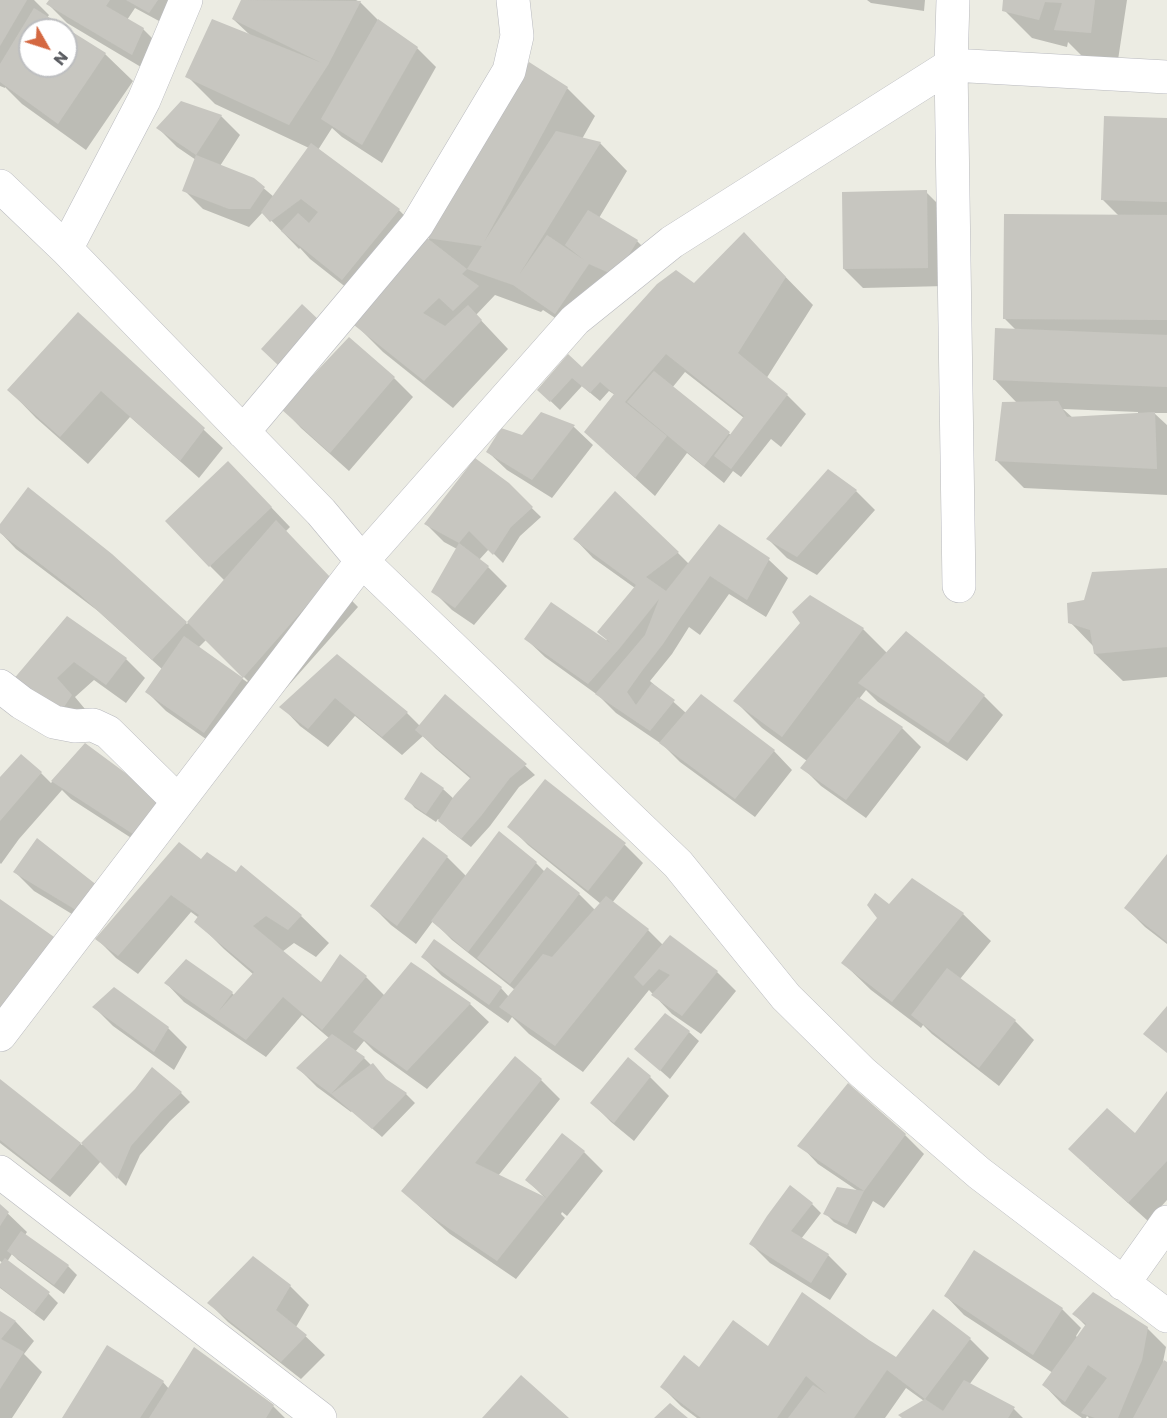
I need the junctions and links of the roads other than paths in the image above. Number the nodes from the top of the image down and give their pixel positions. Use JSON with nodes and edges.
{"nodes":[{"id":1,"x":186,"y":0,"type":"edge"},
{"id":2,"x":513,"y":0,"type":"edge"},
{"id":3,"x":953,"y":0,"type":"edge"},
{"id":4,"x":951,"y":66,"type":"junction"},
{"id":5,"x":1167,"y":77,"type":"edge"},
{"id":6,"x":0,"y":186,"type":"edge"},
{"id":7,"x":66,"y":249,"type":"junction"},
{"id":8,"x":243,"y":432,"type":"junction"},
{"id":9,"x":362,"y":561,"type":"junction"},
{"id":10,"x":958,"y":586,"type":"dead end"},
{"id":11,"x":0,"y":686,"type":"edge"},
{"id":12,"x":178,"y":801,"type":"junction"},
{"id":13,"x":0,"y":1035,"type":"edge"},
{"id":14,"x":0,"y":1172,"type":"edge"},
{"id":15,"x":1167,"y":1222,"type":"edge"},
{"id":16,"x":1123,"y":1284,"type":"junction"},
{"id":17,"x":1167,"y":1316,"type":"edge"},
{"id":18,"x":320,"y":1418,"type":"edge"}],
"edges":[{"from":1,"to":7,"type":"street"},
{"from":2,"to":8,"type":"street"},
{"from":3,"to":4,"type":"street"},
{"from":4,"to":5,"type":"street"},
{"from":4,"to":9,"type":"street"},
{"from":4,"to":10,"type":"street"},
{"from":6,"to":7,"type":"street"},
{"from":7,"to":8,"type":"street"},
{"from":8,"to":9,"type":"street"},
{"from":9,"to":12,"type":"street"},
{"from":9,"to":16,"type":"street"},
{"from":11,"to":12,"type":"street"},
{"from":12,"to":13,"type":"street"},
{"from":14,"to":18,"type":"street"},
{"from":15,"to":16,"type":"street"},
{"from":16,"to":17,"type":"street"}]}
